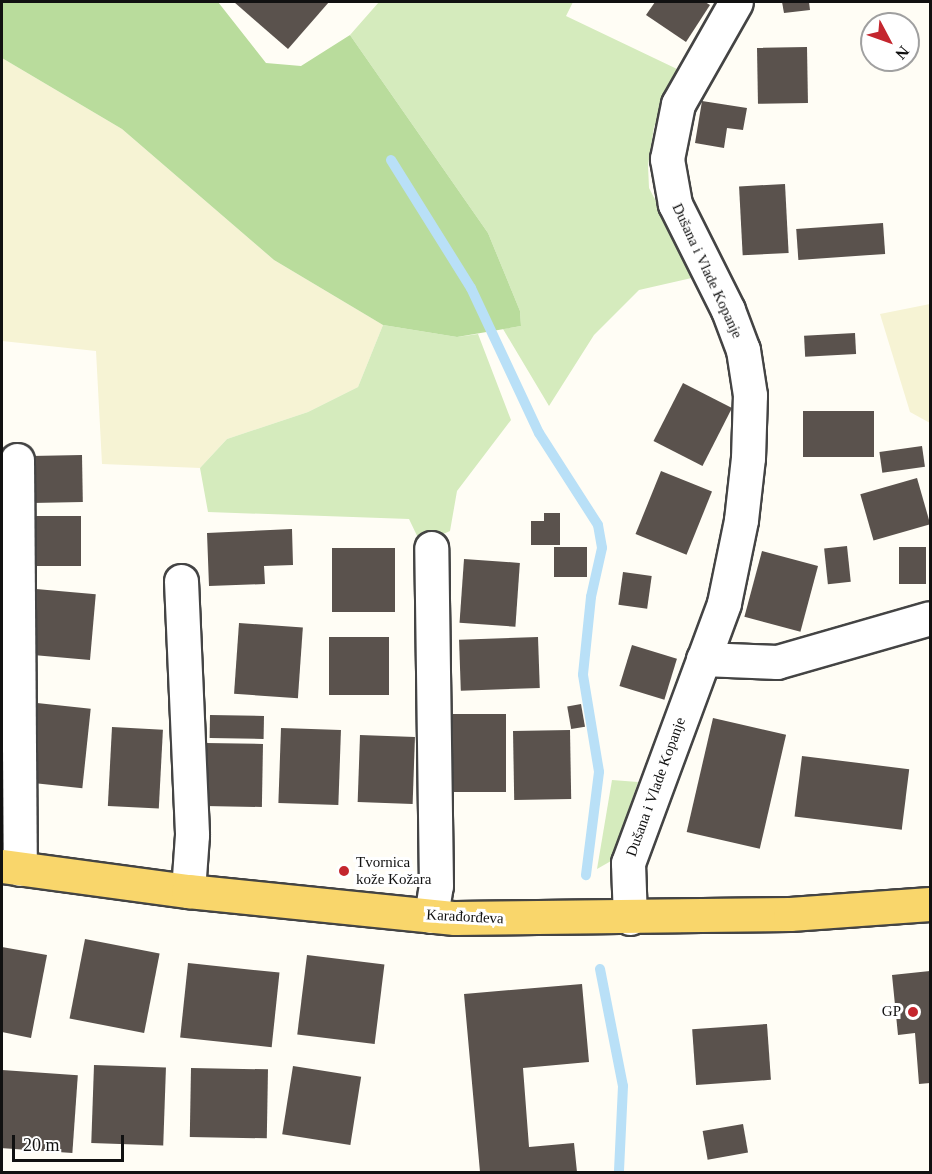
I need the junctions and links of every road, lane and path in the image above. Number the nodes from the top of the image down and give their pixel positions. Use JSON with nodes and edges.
{"nodes":[{"id":1,"x":736,"y":2,"type":"edge"},
{"id":2,"x":17,"y":460,"type":"dead end"},
{"id":3,"x":431,"y":548,"type":"dead end"},
{"id":4,"x":181,"y":581,"type":"dead end"},
{"id":5,"x":930,"y":618,"type":"edge"},
{"id":6,"x":703,"y":659,"type":"junction"},
{"id":7,"x":11,"y":867,"type":"edge"},
{"id":8,"x":188,"y":891,"type":"junction"},
{"id":9,"x":930,"y":904,"type":"edge"},
{"id":10,"x":431,"y":916,"type":"junction"},
{"id":11,"x":630,"y":918,"type":"junction"}],
"edges":[{"from":1,"to":6,"type":"street","name":"Dušana i Vlade Kopanje"},
{"from":2,"to":7,"type":"street"},
{"from":3,"to":10,"type":"street"},
{"from":4,"to":8,"type":"street"},
{"from":5,"to":6,"type":"street"},
{"from":6,"to":11,"type":"street","name":"Dušana i Vlade Kopanje"},
{"from":7,"to":8,"type":"main road","name":"Karađorđeva"},
{"from":8,"to":10,"type":"main road","name":"Karađorđeva"},
{"from":9,"to":11,"type":"main road","name":"Karađorđeva"},
{"from":10,"to":11,"type":"main road","name":"Karađorđeva"}]}
